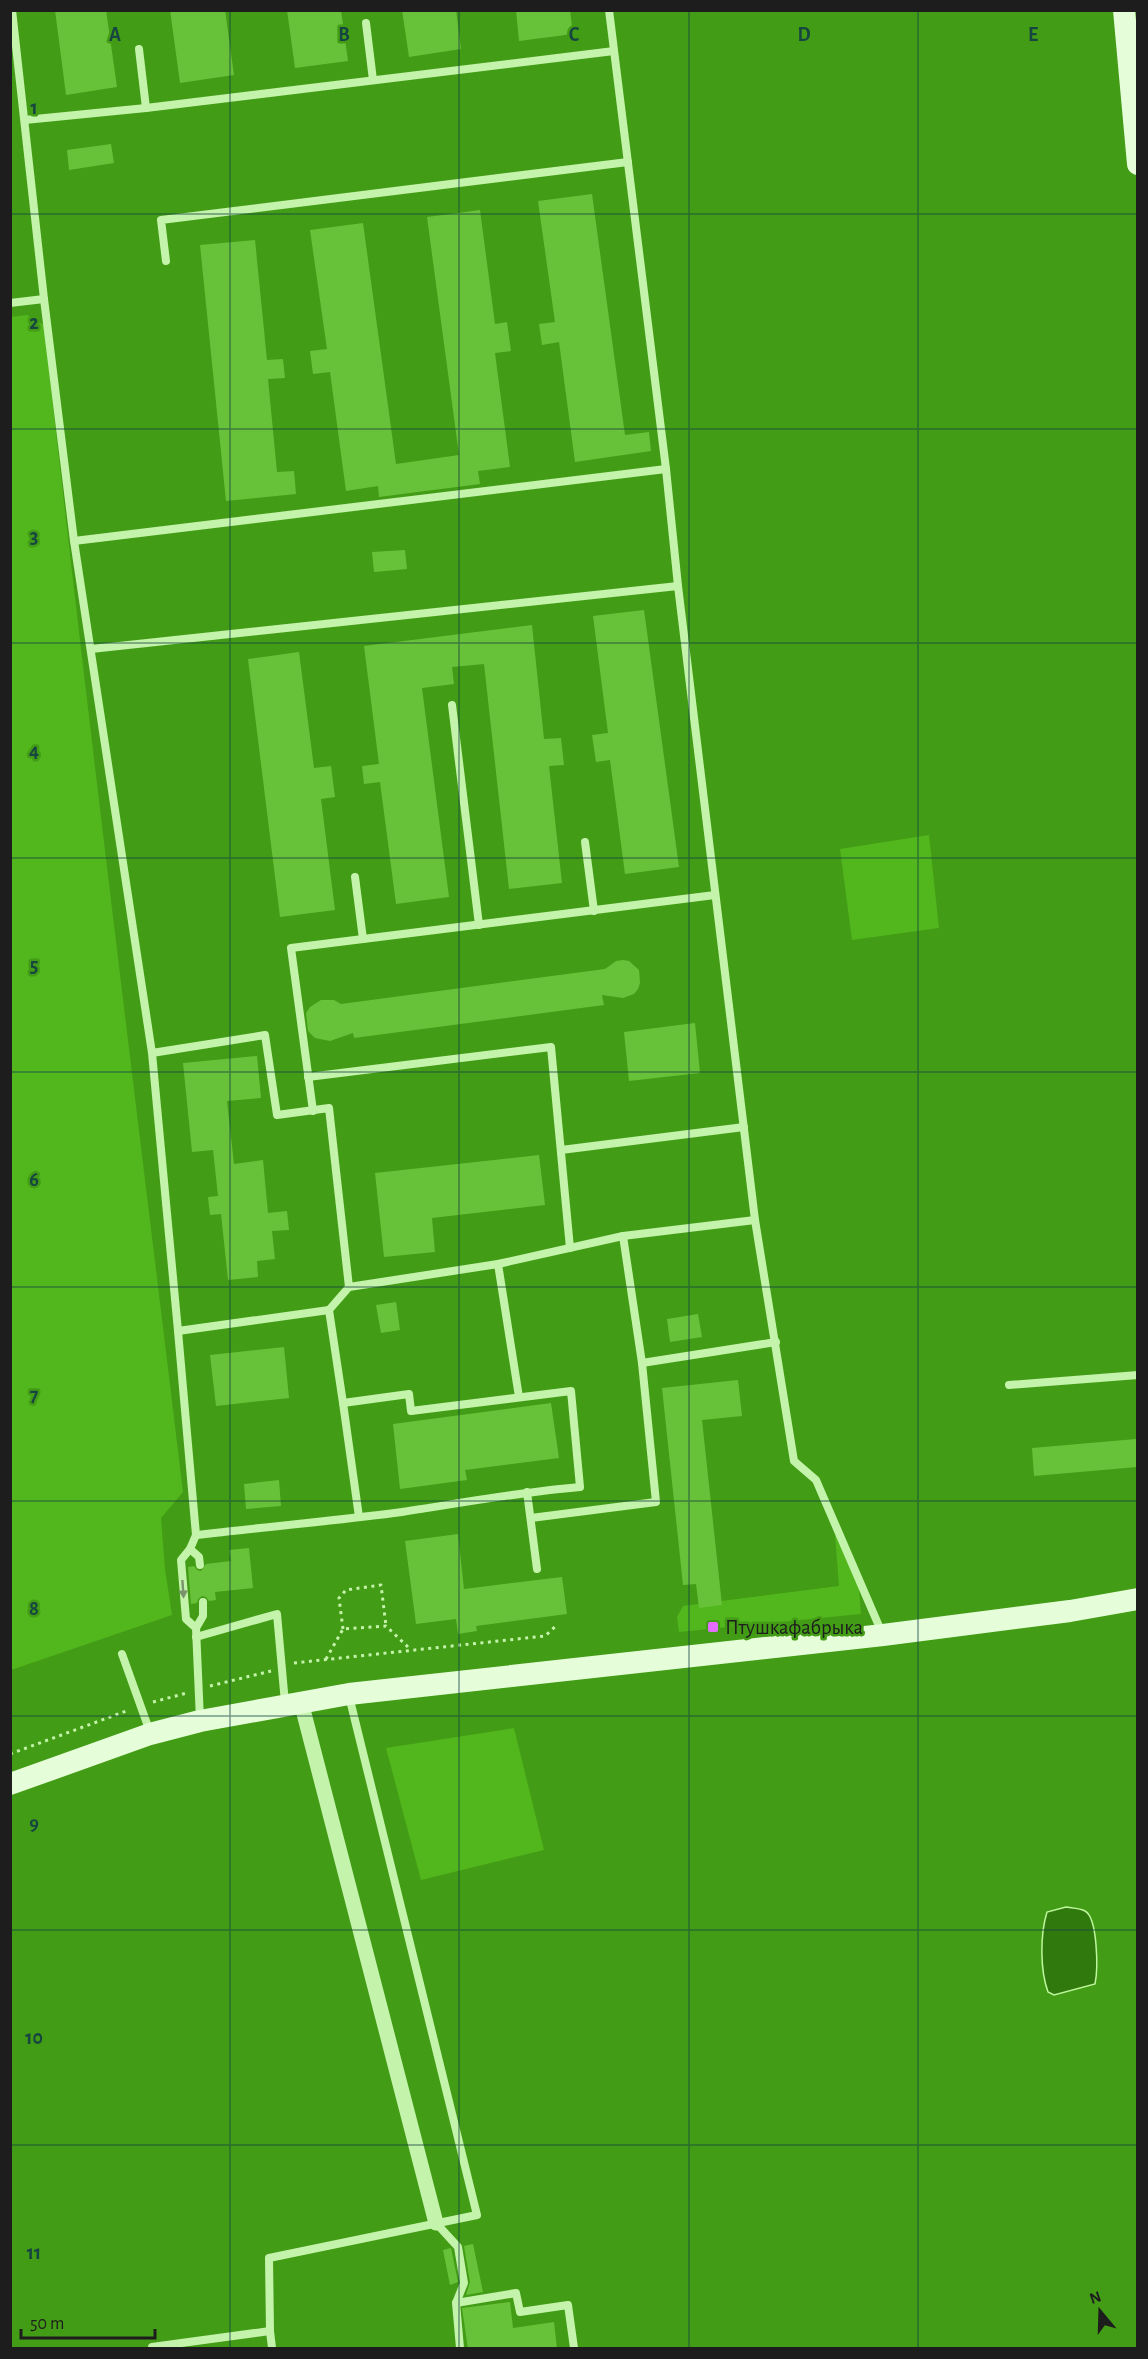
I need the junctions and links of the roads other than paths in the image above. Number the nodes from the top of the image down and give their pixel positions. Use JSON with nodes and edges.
{"nodes":[{"id":1,"x":12,"y":10,"type":"edge"},
{"id":2,"x":609,"y":10,"type":"edge"},
{"id":3,"x":1124,"y":10,"type":"edge"},
{"id":4,"x":366,"y":23,"type":"dead end"},
{"id":5,"x":139,"y":49,"type":"dead end"},
{"id":6,"x":614,"y":51,"type":"junction"},
{"id":7,"x":373,"y":80,"type":"junction"},
{"id":8,"x":146,"y":108,"type":"junction"},
{"id":9,"x":25,"y":120,"type":"junction"},
{"id":10,"x":628,"y":162,"type":"junction"},
{"id":11,"x":1137,"y":164,"type":"edge"},
{"id":12,"x":166,"y":261,"type":"dead end"},
{"id":13,"x":44,"y":299,"type":"junction"},
{"id":14,"x":10,"y":303,"type":"edge"},
{"id":15,"x":666,"y":470,"type":"junction"},
{"id":16,"x":74,"y":541,"type":"junction"},
{"id":17,"x":678,"y":586,"type":"junction"},
{"id":18,"x":91,"y":649,"type":"junction"},
{"id":19,"x":452,"y":705,"type":"dead end"},
{"id":20,"x":585,"y":842,"type":"dead end"},
{"id":21,"x":355,"y":877,"type":"dead end"},
{"id":22,"x":715,"y":895,"type":"junction"},
{"id":23,"x":594,"y":910,"type":"junction"},
{"id":24,"x":479,"y":925,"type":"junction"},
{"id":25,"x":363,"y":939,"type":"junction"},
{"id":26,"x":152,"y":1053,"type":"junction"},
{"id":27,"x":308,"y":1077,"type":"junction"},
{"id":28,"x":314,"y":1111,"type":"junction"},
{"id":29,"x":744,"y":1127,"type":"junction"},
{"id":30,"x":561,"y":1150,"type":"junction"},
{"id":31,"x":755,"y":1221,"type":"junction"},
{"id":32,"x":623,"y":1236,"type":"junction"},
{"id":33,"x":570,"y":1248,"type":"junction"},
{"id":34,"x":498,"y":1264,"type":"junction"},
{"id":35,"x":349,"y":1287,"type":"junction"},
{"id":36,"x":329,"y":1310,"type":"junction"},
{"id":37,"x":178,"y":1331,"type":"junction"},
{"id":38,"x":776,"y":1342,"type":"junction"},
{"id":39,"x":642,"y":1363,"type":"junction"},
{"id":40,"x":1137,"y":1375,"type":"edge"},
{"id":41,"x":1009,"y":1385,"type":"dead end"},
{"id":42,"x":519,"y":1397,"type":"junction"},
{"id":43,"x":343,"y":1403,"type":"junction"},
{"id":44,"x":527,"y":1492,"type":"junction"},
{"id":45,"x":358,"y":1517,"type":"junction"},
{"id":46,"x":531,"y":1518,"type":"junction"},
{"id":47,"x":196,"y":1535,"type":"junction"},
{"id":48,"x":190,"y":1549,"type":"junction"},
{"id":49,"x":200,"y":1565,"type":"dead end"},
{"id":50,"x":537,"y":1569,"type":"dead end"},
{"id":51,"x":1137,"y":1599,"type":"edge"},
{"id":52,"x":202,"y":1602,"type":"dead end"},
{"id":53,"x":196,"y":1632,"type":"junction"},
{"id":54,"x":883,"y":1635,"type":"junction"},
{"id":55,"x":122,"y":1654,"type":"dead end"},
{"id":56,"x":349,"y":1694,"type":"junction"},
{"id":57,"x":293,"y":1703,"type":"junction"},
{"id":58,"x":200,"y":1721,"type":"junction"},
{"id":59,"x":150,"y":1734,"type":"junction"},
{"id":60,"x":10,"y":1784,"type":"edge"},
{"id":61,"x":436,"y":2223,"type":"junction"},
{"id":62,"x":456,"y":2303,"type":"junction"},
{"id":63,"x":270,"y":2331,"type":"junction"},
{"id":64,"x":152,"y":2349,"type":"edge"},
{"id":65,"x":272,"y":2349,"type":"edge"},
{"id":66,"x":460,"y":2349,"type":"edge"},
{"id":67,"x":574,"y":2349,"type":"edge"}],
"edges":[{"from":1,"to":9,"type":"lane"},
{"from":2,"to":6,"type":"lane"},
{"from":3,"to":11,"type":"main road"},
{"from":4,"to":7,"type":"lane"},
{"from":5,"to":8,"type":"lane"},
{"from":6,"to":7,"type":"lane"},
{"from":6,"to":10,"type":"lane"},
{"from":7,"to":8,"type":"lane"},
{"from":8,"to":9,"type":"lane"},
{"from":9,"to":13,"type":"lane"},
{"from":10,"to":12,"type":"lane"},
{"from":10,"to":15,"type":"lane"},
{"from":13,"to":14,"type":"lane"},
{"from":13,"to":16,"type":"lane"},
{"from":15,"to":16,"type":"lane"},
{"from":15,"to":17,"type":"lane"},
{"from":16,"to":18,"type":"lane"},
{"from":17,"to":18,"type":"lane"},
{"from":17,"to":22,"type":"lane"},
{"from":18,"to":26,"type":"lane"},
{"from":19,"to":24,"type":"lane"},
{"from":20,"to":23,"type":"lane"},
{"from":21,"to":25,"type":"lane"},
{"from":22,"to":23,"type":"lane"},
{"from":22,"to":29,"type":"lane"},
{"from":23,"to":24,"type":"lane"},
{"from":24,"to":25,"type":"lane"},
{"from":25,"to":27,"type":"lane"},
{"from":26,"to":28,"type":"lane"},
{"from":26,"to":37,"type":"lane"},
{"from":27,"to":28,"type":"lane"},
{"from":27,"to":30,"type":"lane"},
{"from":28,"to":35,"type":"lane"},
{"from":29,"to":30,"type":"lane"},
{"from":29,"to":31,"type":"lane"},
{"from":30,"to":33,"type":"lane"},
{"from":31,"to":32,"type":"lane"},
{"from":31,"to":38,"type":"lane"},
{"from":32,"to":33,"type":"lane"},
{"from":32,"to":39,"type":"lane"},
{"from":33,"to":34,"type":"lane"},
{"from":34,"to":35,"type":"lane"},
{"from":34,"to":42,"type":"lane"},
{"from":35,"to":36,"type":"lane"},
{"from":36,"to":37,"type":"lane"},
{"from":36,"to":43,"type":"lane"},
{"from":37,"to":47,"type":"lane"},
{"from":38,"to":39,"type":"lane"},
{"from":38,"to":54,"type":"lane"},
{"from":39,"to":46,"type":"lane"},
{"from":40,"to":41,"type":"lane"},
{"from":42,"to":43,"type":"lane"},
{"from":42,"to":44,"type":"lane"},
{"from":43,"to":45,"type":"lane"},
{"from":44,"to":45,"type":"lane"},
{"from":44,"to":46,"type":"lane"},
{"from":45,"to":47,"type":"lane"},
{"from":46,"to":50,"type":"lane"},
{"from":47,"to":48,"type":"lane"},
{"from":48,"to":49,"type":"lane"},
{"from":48,"to":53,"type":"lane","one_way":true},
{"from":51,"to":54,"type":"main road"},
{"from":52,"to":53,"type":"lane"},
{"from":53,"to":57,"type":"lane"},
{"from":53,"to":58,"type":"lane"},
{"from":54,"to":56,"type":"main road"},
{"from":55,"to":59,"type":"lane"},
{"from":56,"to":57,"type":"main road"},
{"from":56,"to":61,"type":"lane"},
{"from":57,"to":58,"type":"main road"},
{"from":57,"to":61,"type":"street"},
{"from":58,"to":59,"type":"main road"},
{"from":59,"to":60,"type":"main road"},
{"from":61,"to":62,"type":"lane"},
{"from":61,"to":63,"type":"lane"},
{"from":62,"to":66,"type":"lane"},
{"from":62,"to":67,"type":"lane"},
{"from":63,"to":64,"type":"lane"},
{"from":63,"to":65,"type":"lane"}]}
